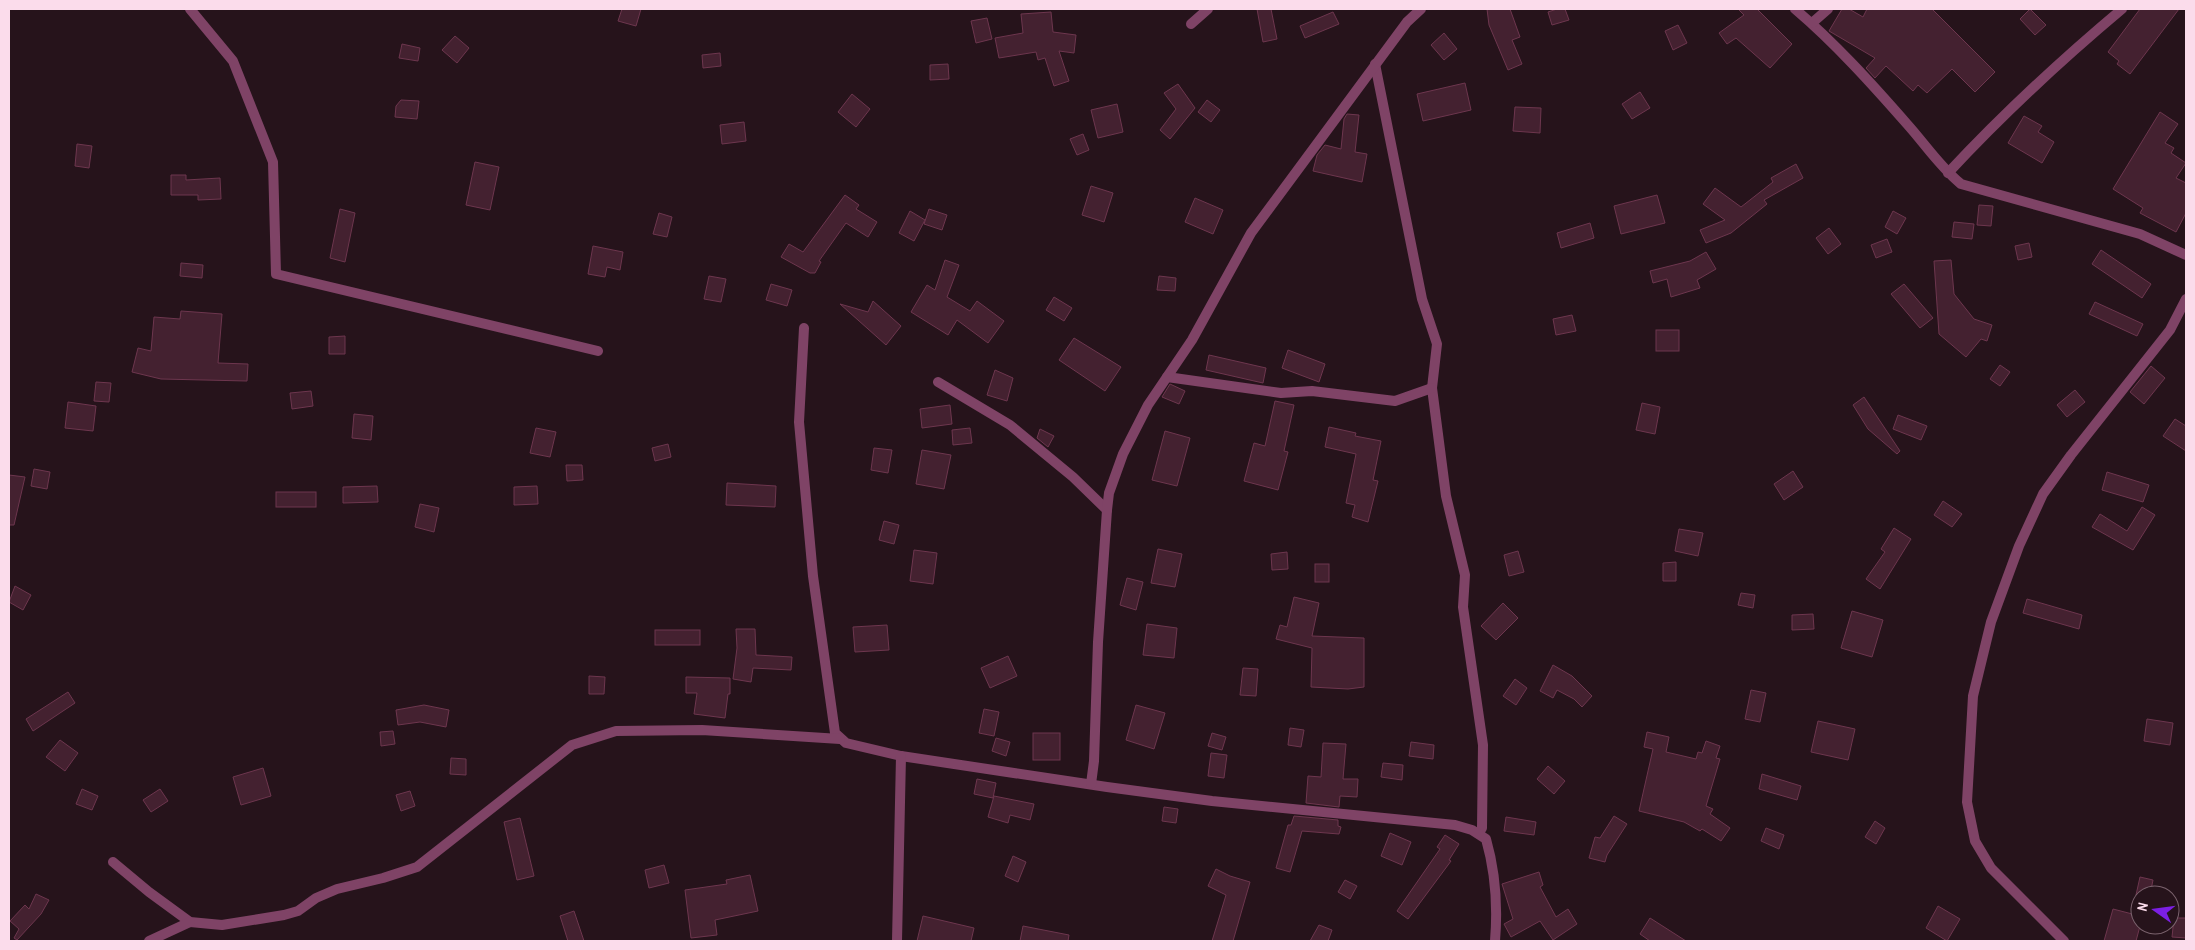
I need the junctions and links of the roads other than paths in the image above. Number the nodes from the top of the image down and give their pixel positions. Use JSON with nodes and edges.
{"nodes":[{"id":1,"x":190,"y":9,"type":"edge"},
{"id":2,"x":1208,"y":9,"type":"edge"},
{"id":3,"x":1421,"y":9,"type":"edge"},
{"id":4,"x":1794,"y":9,"type":"edge"},
{"id":5,"x":1828,"y":9,"type":"edge"},
{"id":6,"x":2122,"y":9,"type":"edge"},
{"id":7,"x":1812,"y":23,"type":"junction"},
{"id":8,"x":1191,"y":24,"type":"dead end"},
{"id":9,"x":1375,"y":64,"type":"junction"},
{"id":10,"x":1948,"y":173,"type":"junction"},
{"id":11,"x":2186,"y":255,"type":"edge"},
{"id":12,"x":2186,"y":299,"type":"edge"},
{"id":13,"x":804,"y":328,"type":"dead end"},
{"id":14,"x":598,"y":351,"type":"dead end"},
{"id":15,"x":1167,"y":377,"type":"junction"},
{"id":16,"x":938,"y":382,"type":"dead end"},
{"id":17,"x":1432,"y":388,"type":"junction"},
{"id":18,"x":1106,"y":510,"type":"junction"},
{"id":19,"x":840,"y":739,"type":"junction"},
{"id":20,"x":901,"y":756,"type":"junction"},
{"id":21,"x":1090,"y":784,"type":"junction"},
{"id":22,"x":1480,"y":833,"type":"junction"},
{"id":23,"x":113,"y":862,"type":"dead end"},
{"id":24,"x":190,"y":922,"type":"junction"},
{"id":25,"x":149,"y":941,"type":"edge"},
{"id":26,"x":897,"y":941,"type":"edge"},
{"id":27,"x":1495,"y":941,"type":"edge"},
{"id":28,"x":2064,"y":941,"type":"edge"}],
"edges":[{"from":1,"to":14,"type":"street"},
{"from":2,"to":8,"type":"street"},
{"from":3,"to":9,"type":"street"},
{"from":4,"to":7,"type":"street"},
{"from":5,"to":7,"type":"street"},
{"from":6,"to":10,"type":"street"},
{"from":7,"to":10,"type":"street"},
{"from":9,"to":15,"type":"street"},
{"from":9,"to":17,"type":"street"},
{"from":10,"to":11,"type":"street"},
{"from":12,"to":28,"type":"street"},
{"from":13,"to":19,"type":"street"},
{"from":15,"to":17,"type":"street"},
{"from":15,"to":18,"type":"street"},
{"from":16,"to":18,"type":"street"},
{"from":17,"to":22,"type":"street"},
{"from":18,"to":21,"type":"street"},
{"from":19,"to":20,"type":"street"},
{"from":19,"to":24,"type":"street"},
{"from":20,"to":21,"type":"street"},
{"from":20,"to":26,"type":"street"},
{"from":21,"to":22,"type":"street"},
{"from":22,"to":27,"type":"street"},
{"from":23,"to":24,"type":"street"},
{"from":24,"to":25,"type":"street"}]}
